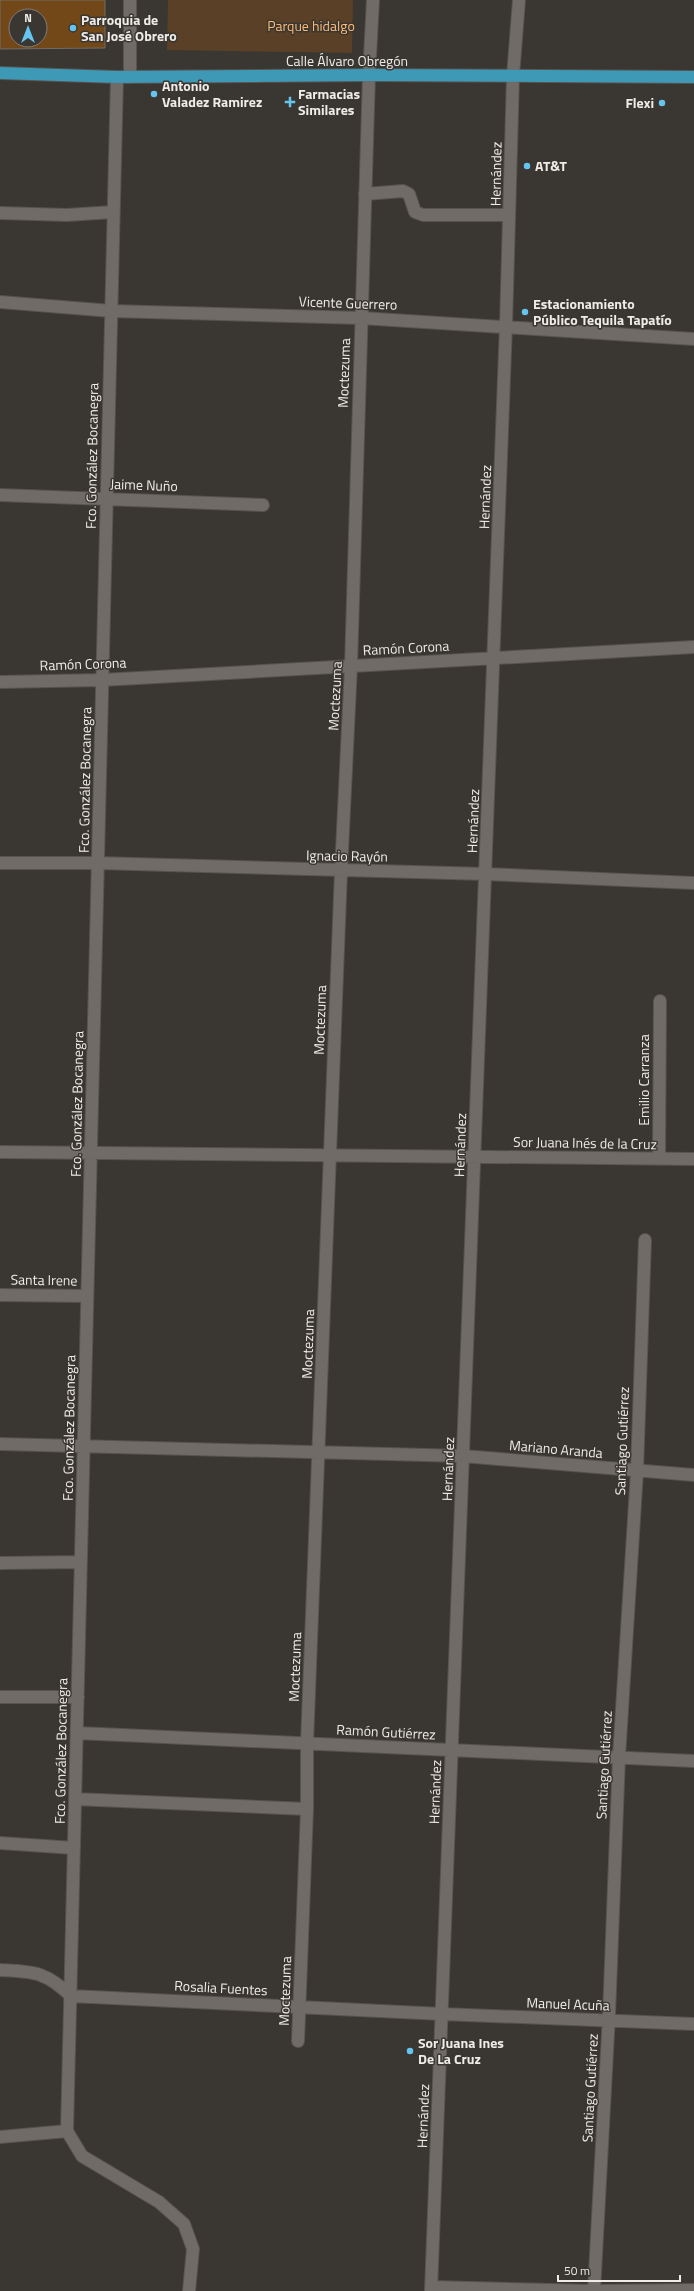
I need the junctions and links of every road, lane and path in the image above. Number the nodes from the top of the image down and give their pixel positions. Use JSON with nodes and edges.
{"nodes":[{"id":1,"x":130,"y":0,"type":"edge"},
{"id":2,"x":373,"y":0,"type":"edge"},
{"id":3,"x":520,"y":0,"type":"edge"},
{"id":4,"x":0,"y":73,"type":"edge"},
{"id":5,"x":369,"y":75,"type":"junction"},
{"id":6,"x":513,"y":76,"type":"junction"},
{"id":7,"x":117,"y":77,"type":"junction"},
{"id":8,"x":130,"y":77,"type":"junction"},
{"id":9,"x":694,"y":77,"type":"edge"},
{"id":10,"x":365,"y":194,"type":"junction"},
{"id":11,"x":113,"y":212,"type":"junction"},
{"id":12,"x":0,"y":213,"type":"edge"},
{"id":13,"x":510,"y":215,"type":"junction"},
{"id":14,"x":0,"y":302,"type":"edge"},
{"id":15,"x":111,"y":311,"type":"junction"},
{"id":16,"x":361,"y":318,"type":"junction"},
{"id":17,"x":506,"y":325,"type":"junction"},
{"id":18,"x":694,"y":339,"type":"edge"},
{"id":19,"x":0,"y":495,"type":"edge"},
{"id":20,"x":106,"y":499,"type":"junction"},
{"id":21,"x":263,"y":505,"type":"dead end"},
{"id":22,"x":694,"y":647,"type":"edge"},
{"id":23,"x":494,"y":658,"type":"junction"},
{"id":24,"x":352,"y":666,"type":"junction"},
{"id":25,"x":102,"y":680,"type":"junction"},
{"id":26,"x":0,"y":682,"type":"edge"},
{"id":27,"x":0,"y":863,"type":"edge"},
{"id":28,"x":98,"y":863,"type":"junction"},
{"id":29,"x":340,"y":871,"type":"junction"},
{"id":30,"x":486,"y":874,"type":"junction"},
{"id":31,"x":694,"y":883,"type":"edge"},
{"id":32,"x":660,"y":1001,"type":"dead end"},
{"id":33,"x":0,"y":1152,"type":"edge"},
{"id":34,"x":91,"y":1153,"type":"junction"},
{"id":35,"x":330,"y":1156,"type":"junction"},
{"id":36,"x":475,"y":1157,"type":"junction"},
{"id":37,"x":659,"y":1159,"type":"junction"},
{"id":38,"x":694,"y":1159,"type":"edge"},
{"id":39,"x":645,"y":1240,"type":"dead end"},
{"id":40,"x":0,"y":1295,"type":"edge"},
{"id":41,"x":87,"y":1296,"type":"junction"},
{"id":42,"x":0,"y":1444,"type":"edge"},
{"id":43,"x":84,"y":1446,"type":"junction"},
{"id":44,"x":319,"y":1452,"type":"junction"},
{"id":45,"x":463,"y":1456,"type":"junction"},
{"id":46,"x":637,"y":1471,"type":"junction"},
{"id":47,"x":694,"y":1475,"type":"edge"},
{"id":48,"x":81,"y":1562,"type":"junction"},
{"id":49,"x":0,"y":1563,"type":"edge"},
{"id":50,"x":0,"y":1698,"type":"edge"},
{"id":51,"x":78,"y":1698,"type":"junction"},
{"id":52,"x":77,"y":1733,"type":"junction"},
{"id":53,"x":307,"y":1743,"type":"junction"},
{"id":54,"x":452,"y":1750,"type":"junction"},
{"id":55,"x":619,"y":1757,"type":"junction"},
{"id":56,"x":694,"y":1760,"type":"edge"},
{"id":57,"x":75,"y":1799,"type":"junction"},
{"id":58,"x":307,"y":1809,"type":"junction"},
{"id":59,"x":0,"y":1843,"type":"edge"},
{"id":60,"x":74,"y":1848,"type":"junction"},
{"id":61,"x":0,"y":1970,"type":"edge"},
{"id":62,"x":70,"y":1996,"type":"junction"},
{"id":63,"x":300,"y":2007,"type":"junction"},
{"id":64,"x":442,"y":2014,"type":"junction"},
{"id":65,"x":609,"y":2020,"type":"junction"},
{"id":66,"x":694,"y":2024,"type":"edge"},
{"id":67,"x":298,"y":2041,"type":"dead end"},
{"id":68,"x":67,"y":2131,"type":"junction"},
{"id":69,"x":0,"y":2137,"type":"edge"},
{"id":70,"x":431,"y":2289,"type":"edge"},
{"id":71,"x":694,"y":2290,"type":"edge"},
{"id":72,"x":189,"y":2291,"type":"edge"},
{"id":73,"x":594,"y":2291,"type":"edge"}],
"edges":[{"from":1,"to":8,"type":"street"},
{"from":2,"to":5,"type":"street","name":"Moctezuma"},
{"from":3,"to":6,"type":"street","name":"Hernández"},
{"from":4,"to":7,"type":"main road","name":"Calle Álvaro Obregón"},
{"from":5,"to":6,"type":"main road","name":"Calle Álvaro Obregón"},
{"from":5,"to":8,"type":"main road","name":"Calle Álvaro Obregón"},
{"from":5,"to":10,"type":"street","name":"Moctezuma"},
{"from":6,"to":9,"type":"main road","name":"Calle Álvaro Obregón"},
{"from":6,"to":13,"type":"street","name":"Hernández"},
{"from":7,"to":8,"type":"main road","name":"Calle Álvaro Obregón"},
{"from":7,"to":11,"type":"street","name":"Fco. González Bocanegra"},
{"from":10,"to":13,"type":"street"},
{"from":10,"to":16,"type":"street","name":"Moctezuma"},
{"from":11,"to":12,"type":"street"},
{"from":11,"to":15,"type":"street","name":"Fco. González Bocanegra"},
{"from":13,"to":17,"type":"street","name":"Hernández"},
{"from":14,"to":15,"type":"street","name":"Vicente Guerrero"},
{"from":15,"to":16,"type":"street","name":"Vicente Guerrero"},
{"from":15,"to":20,"type":"street","name":"Fco. González Bocanegra"},
{"from":16,"to":17,"type":"street","name":"Vicente Guerrero"},
{"from":16,"to":24,"type":"street","name":"Moctezuma"},
{"from":17,"to":18,"type":"street","name":"Vicente Guerrero"},
{"from":17,"to":23,"type":"street","name":"Hernández"},
{"from":19,"to":20,"type":"street","name":"Jaime Nuño"},
{"from":20,"to":21,"type":"street","name":"Jaime Nuño"},
{"from":20,"to":25,"type":"street","name":"Fco. González Bocanegra"},
{"from":22,"to":23,"type":"street","name":"Ramón Corona"},
{"from":23,"to":24,"type":"street","name":"Ramón Corona"},
{"from":23,"to":30,"type":"street","name":"Hernández"},
{"from":24,"to":25,"type":"street","name":"Ramón Corona"},
{"from":24,"to":29,"type":"street","name":"Moctezuma"},
{"from":25,"to":26,"type":"street","name":"Ramón Corona"},
{"from":25,"to":28,"type":"street","name":"Fco. González Bocanegra"},
{"from":27,"to":28,"type":"street","name":"Ignacio Rayón"},
{"from":28,"to":29,"type":"street","name":"Ignacio Rayón"},
{"from":28,"to":34,"type":"street","name":"Fco. González Bocanegra"},
{"from":29,"to":30,"type":"street","name":"Ignacio Rayón"},
{"from":29,"to":35,"type":"street","name":"Moctezuma"},
{"from":30,"to":31,"type":"street","name":"Ignacio Rayón"},
{"from":30,"to":36,"type":"street","name":"Hernández"},
{"from":32,"to":37,"type":"street","name":"Emilio Carranza"},
{"from":33,"to":34,"type":"street","name":"Sor Juana Inés de la Cruz"},
{"from":34,"to":35,"type":"street","name":"Sor Juana Inés de la Cruz"},
{"from":34,"to":41,"type":"street","name":"Fco. González Bocanegra"},
{"from":35,"to":36,"type":"street","name":"Sor Juana Inés de la Cruz"},
{"from":35,"to":44,"type":"street","name":"Moctezuma"},
{"from":36,"to":37,"type":"street","name":"Sor Juana Inés de la Cruz"},
{"from":36,"to":45,"type":"street","name":"Hernández"},
{"from":37,"to":38,"type":"street","name":"Sor Juana Inés de la Cruz"},
{"from":39,"to":46,"type":"street","name":"Santiago Gutiérrez"},
{"from":40,"to":41,"type":"street","name":"Santa Irene"},
{"from":41,"to":43,"type":"street","name":"Fco. González Bocanegra"},
{"from":42,"to":43,"type":"street","name":"Mariano Aranda"},
{"from":43,"to":44,"type":"street","name":"Mariano Aranda"},
{"from":43,"to":48,"type":"street","name":"Fco. González Bocanegra"},
{"from":44,"to":45,"type":"street","name":"Mariano Aranda"},
{"from":44,"to":53,"type":"street","name":"Moctezuma"},
{"from":45,"to":46,"type":"street","name":"Mariano Aranda"},
{"from":45,"to":54,"type":"street","name":"Hernández"},
{"from":46,"to":47,"type":"street","name":"Mariano Aranda"},
{"from":46,"to":55,"type":"street","name":"Santiago Gutiérrez"},
{"from":48,"to":49,"type":"street"},
{"from":48,"to":51,"type":"street","name":"Fco. González Bocanegra"},
{"from":50,"to":51,"type":"street"},
{"from":51,"to":52,"type":"street","name":"Fco. González Bocanegra"},
{"from":52,"to":53,"type":"street","name":"Ramón Gutiérrez"},
{"from":52,"to":57,"type":"street","name":"Fco. González Bocanegra"},
{"from":53,"to":54,"type":"street","name":"Ramón Gutiérrez"},
{"from":53,"to":58,"type":"street","name":"Moctezuma"},
{"from":54,"to":55,"type":"street","name":"Ramón Gutiérrez"},
{"from":54,"to":64,"type":"street","name":"Hernández"},
{"from":55,"to":56,"type":"street","name":"Ramón Gutiérrez"},
{"from":55,"to":65,"type":"street","name":"Santiago Gutiérrez"},
{"from":57,"to":58,"type":"street"},
{"from":57,"to":60,"type":"street","name":"Fco. González Bocanegra"},
{"from":58,"to":63,"type":"street","name":"Moctezuma"},
{"from":59,"to":60,"type":"street"},
{"from":60,"to":62,"type":"street","name":"Fco. González Bocanegra"},
{"from":61,"to":62,"type":"street"},
{"from":62,"to":63,"type":"street","name":"Rosalia Fuentes"},
{"from":62,"to":68,"type":"street","name":"Fco. González Bocanegra"},
{"from":63,"to":64,"type":"street","name":"Rosalia Fuentes"},
{"from":63,"to":67,"type":"street","name":"Moctezuma"},
{"from":64,"to":65,"type":"street","name":"Manuel Acuña"},
{"from":64,"to":70,"type":"street","name":"Hernández"},
{"from":65,"to":66,"type":"street","name":"Manuel Acuña"},
{"from":65,"to":73,"type":"street","name":"Santiago Gutiérrez"},
{"from":68,"to":69,"type":"street"},
{"from":68,"to":72,"type":"street"},
{"from":70,"to":73,"type":"street"},
{"from":71,"to":73,"type":"street"}]}
